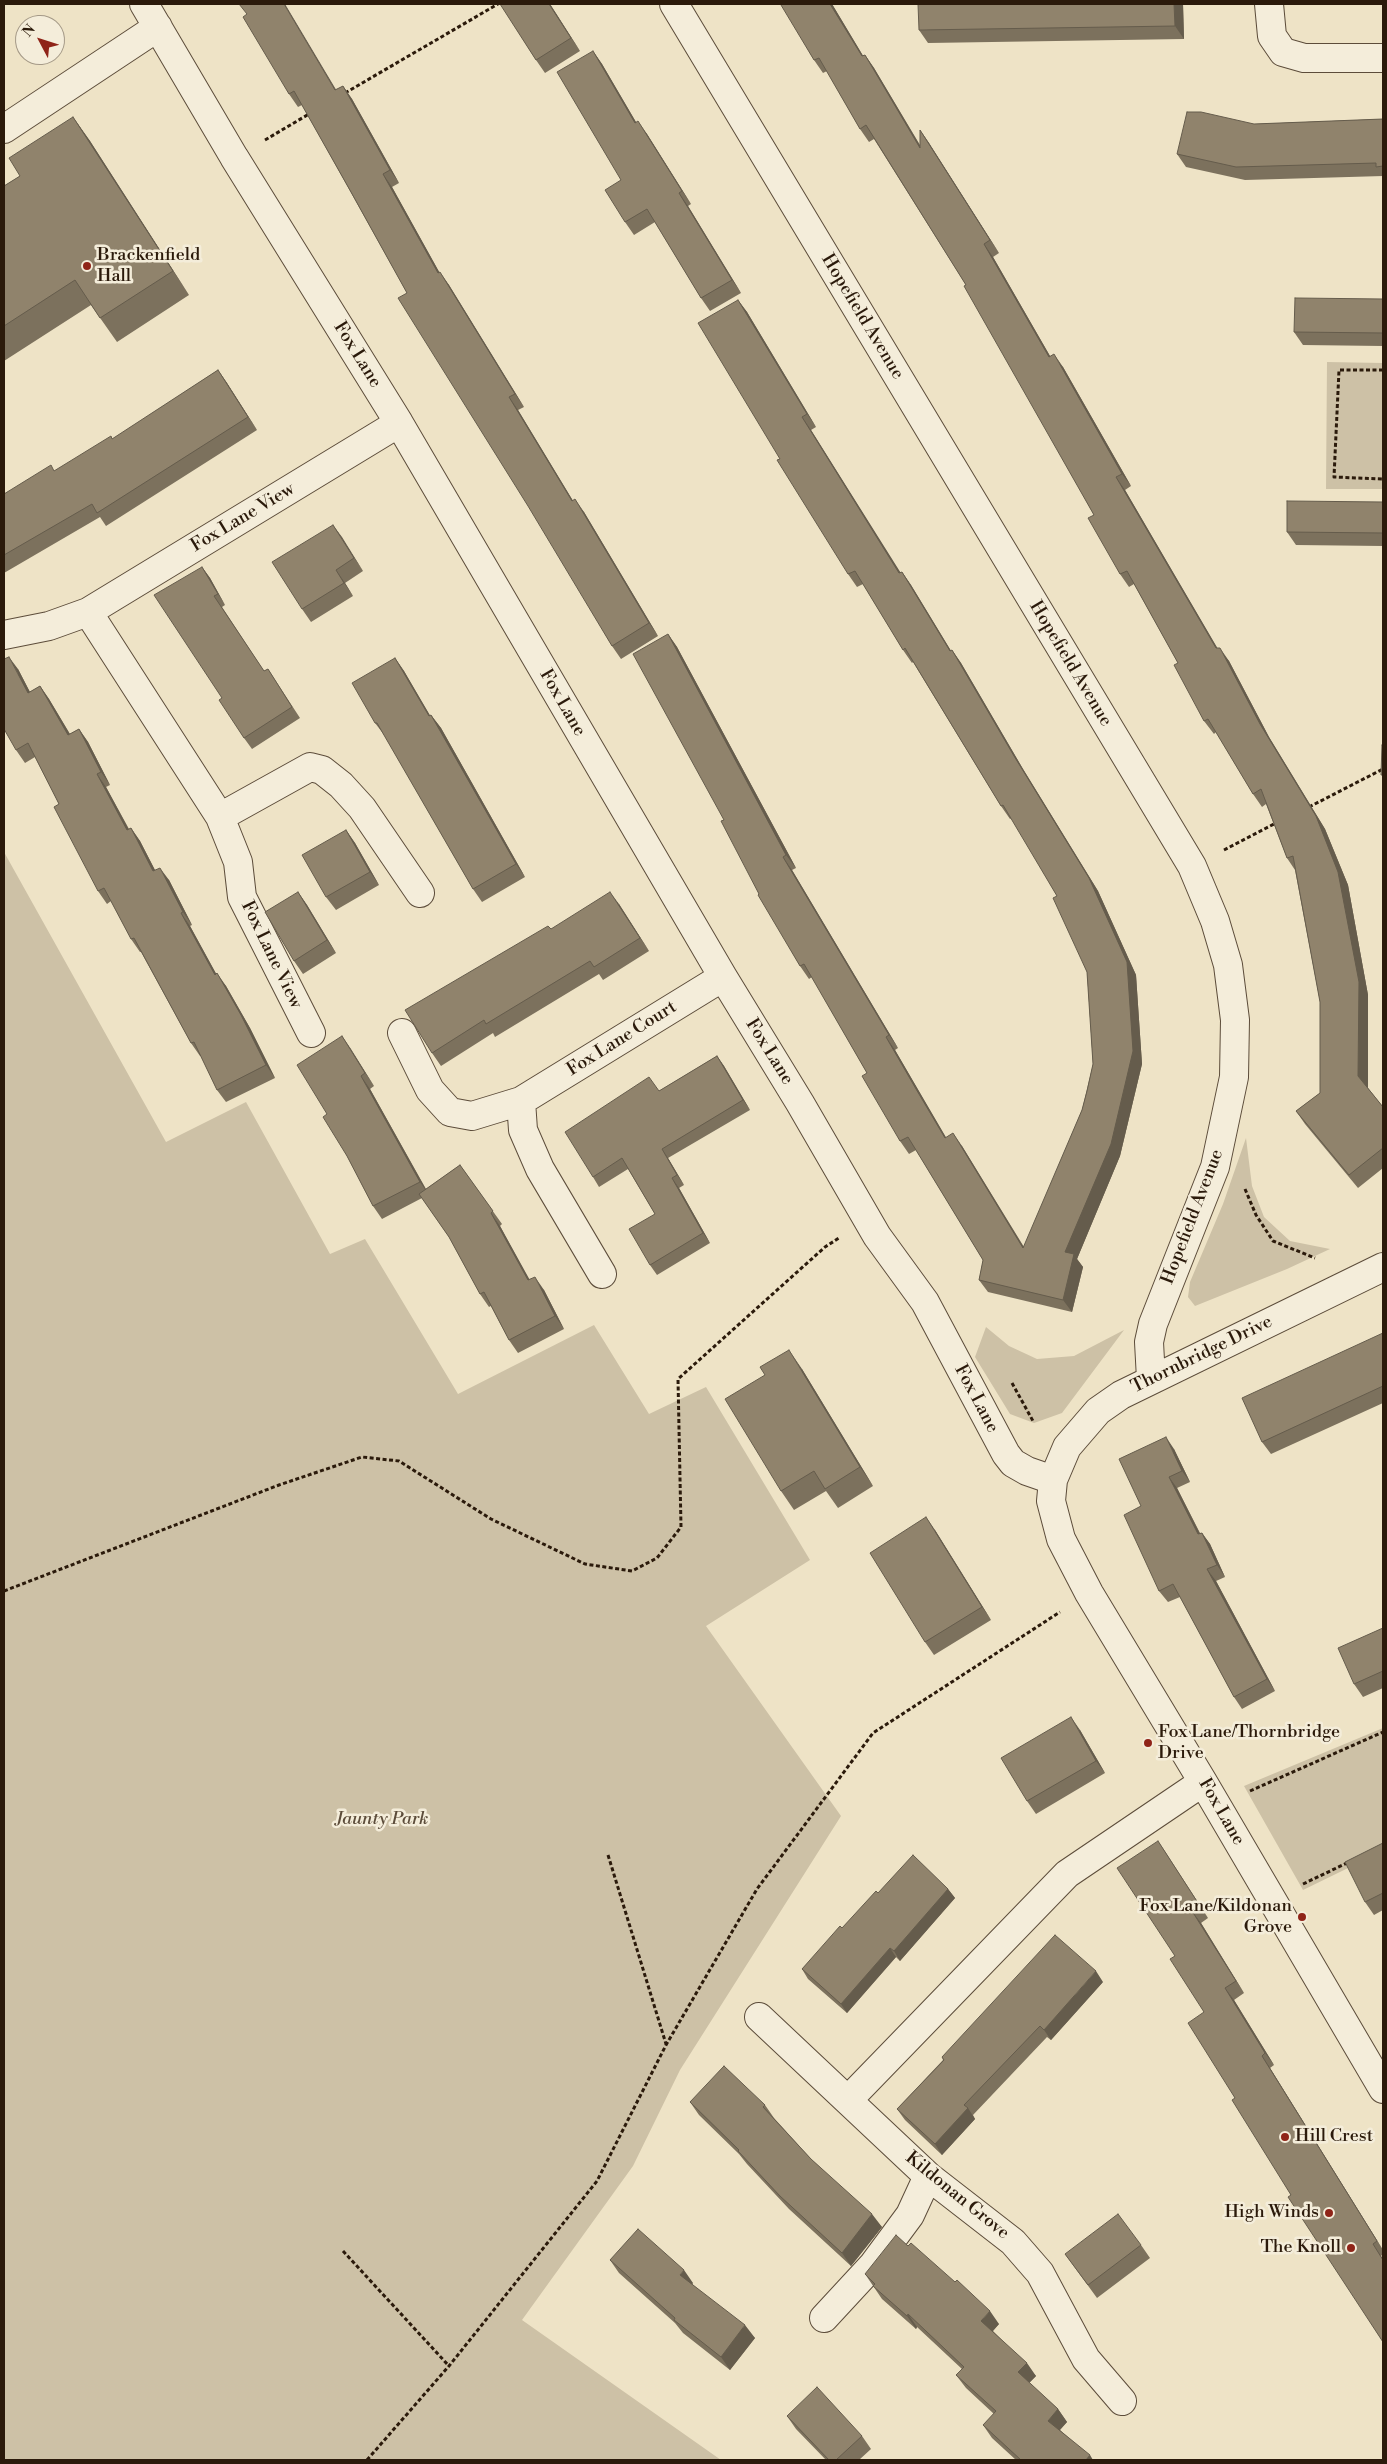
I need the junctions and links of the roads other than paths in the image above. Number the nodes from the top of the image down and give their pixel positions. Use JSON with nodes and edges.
{"nodes":[{"id":1,"x":144,"y":4,"type":"edge"},
{"id":2,"x":674,"y":4,"type":"edge"},
{"id":3,"x":1269,"y":4,"type":"edge"},
{"id":4,"x":158,"y":27,"type":"junction"},
{"id":5,"x":1383,"y":58,"type":"edge"},
{"id":6,"x":4,"y":129,"type":"edge"},
{"id":7,"x":399,"y":423,"type":"junction"},
{"id":8,"x":88,"y":612,"type":"junction"},
{"id":9,"x":4,"y":635,"type":"edge"},
{"id":10,"x":220,"y":817,"type":"junction"},
{"id":11,"x":420,"y":893,"type":"dead end"},
{"id":12,"x":722,"y":978,"type":"junction"},
{"id":13,"x":402,"y":1033,"type":"dead end"},
{"id":14,"x":310,"y":1034,"type":"dead end"},
{"id":15,"x":521,"y":1101,"type":"junction"},
{"id":16,"x":1383,"y":1267,"type":"edge"},
{"id":17,"x":602,"y":1274,"type":"dead end"},
{"id":18,"x":1151,"y":1379,"type":"junction"},
{"id":19,"x":1053,"y":1480,"type":"junction"},
{"id":20,"x":1203,"y":1782,"type":"junction"},
{"id":21,"x":759,"y":2017,"type":"dead end"},
{"id":22,"x":1383,"y":2089,"type":"edge"},
{"id":23,"x":848,"y":2100,"type":"junction"},
{"id":24,"x":928,"y":2176,"type":"junction"},
{"id":25,"x":824,"y":2318,"type":"dead end"},
{"id":26,"x":1122,"y":2401,"type":"dead end"}],
"edges":[{"from":1,"to":4,"type":"street","name":"Fox Lane"},
{"from":2,"to":18,"type":"street","name":"Hopefield Avenue"},
{"from":3,"to":5,"type":"street"},
{"from":4,"to":6,"type":"street"},
{"from":4,"to":7,"type":"street","name":"Fox Lane"},
{"from":7,"to":8,"type":"street","name":"Fox Lane View"},
{"from":7,"to":12,"type":"street","name":"Fox Lane"},
{"from":8,"to":9,"type":"street","name":"Fox Lane View"},
{"from":8,"to":10,"type":"street","name":"Fox Lane View"},
{"from":10,"to":11,"type":"street"},
{"from":10,"to":14,"type":"street","name":"Fox Lane View"},
{"from":12,"to":15,"type":"street","name":"Fox Lane Court"},
{"from":12,"to":19,"type":"street","name":"Fox Lane"},
{"from":13,"to":15,"type":"street","name":"Fox Lane Court"},
{"from":15,"to":17,"type":"street"},
{"from":16,"to":18,"type":"street","name":"Thornbridge Drive"},
{"from":18,"to":19,"type":"street","name":"Thornbridge Drive"},
{"from":19,"to":20,"type":"street","name":"Fox Lane"},
{"from":20,"to":22,"type":"street","name":"Fox Lane"},
{"from":20,"to":23,"type":"street"},
{"from":21,"to":23,"type":"street","name":"Kildonan Grove"},
{"from":23,"to":24,"type":"street","name":"Kildonan Grove"},
{"from":24,"to":25,"type":"street"},
{"from":24,"to":26,"type":"street","name":"Kildonan Grove"}]}
